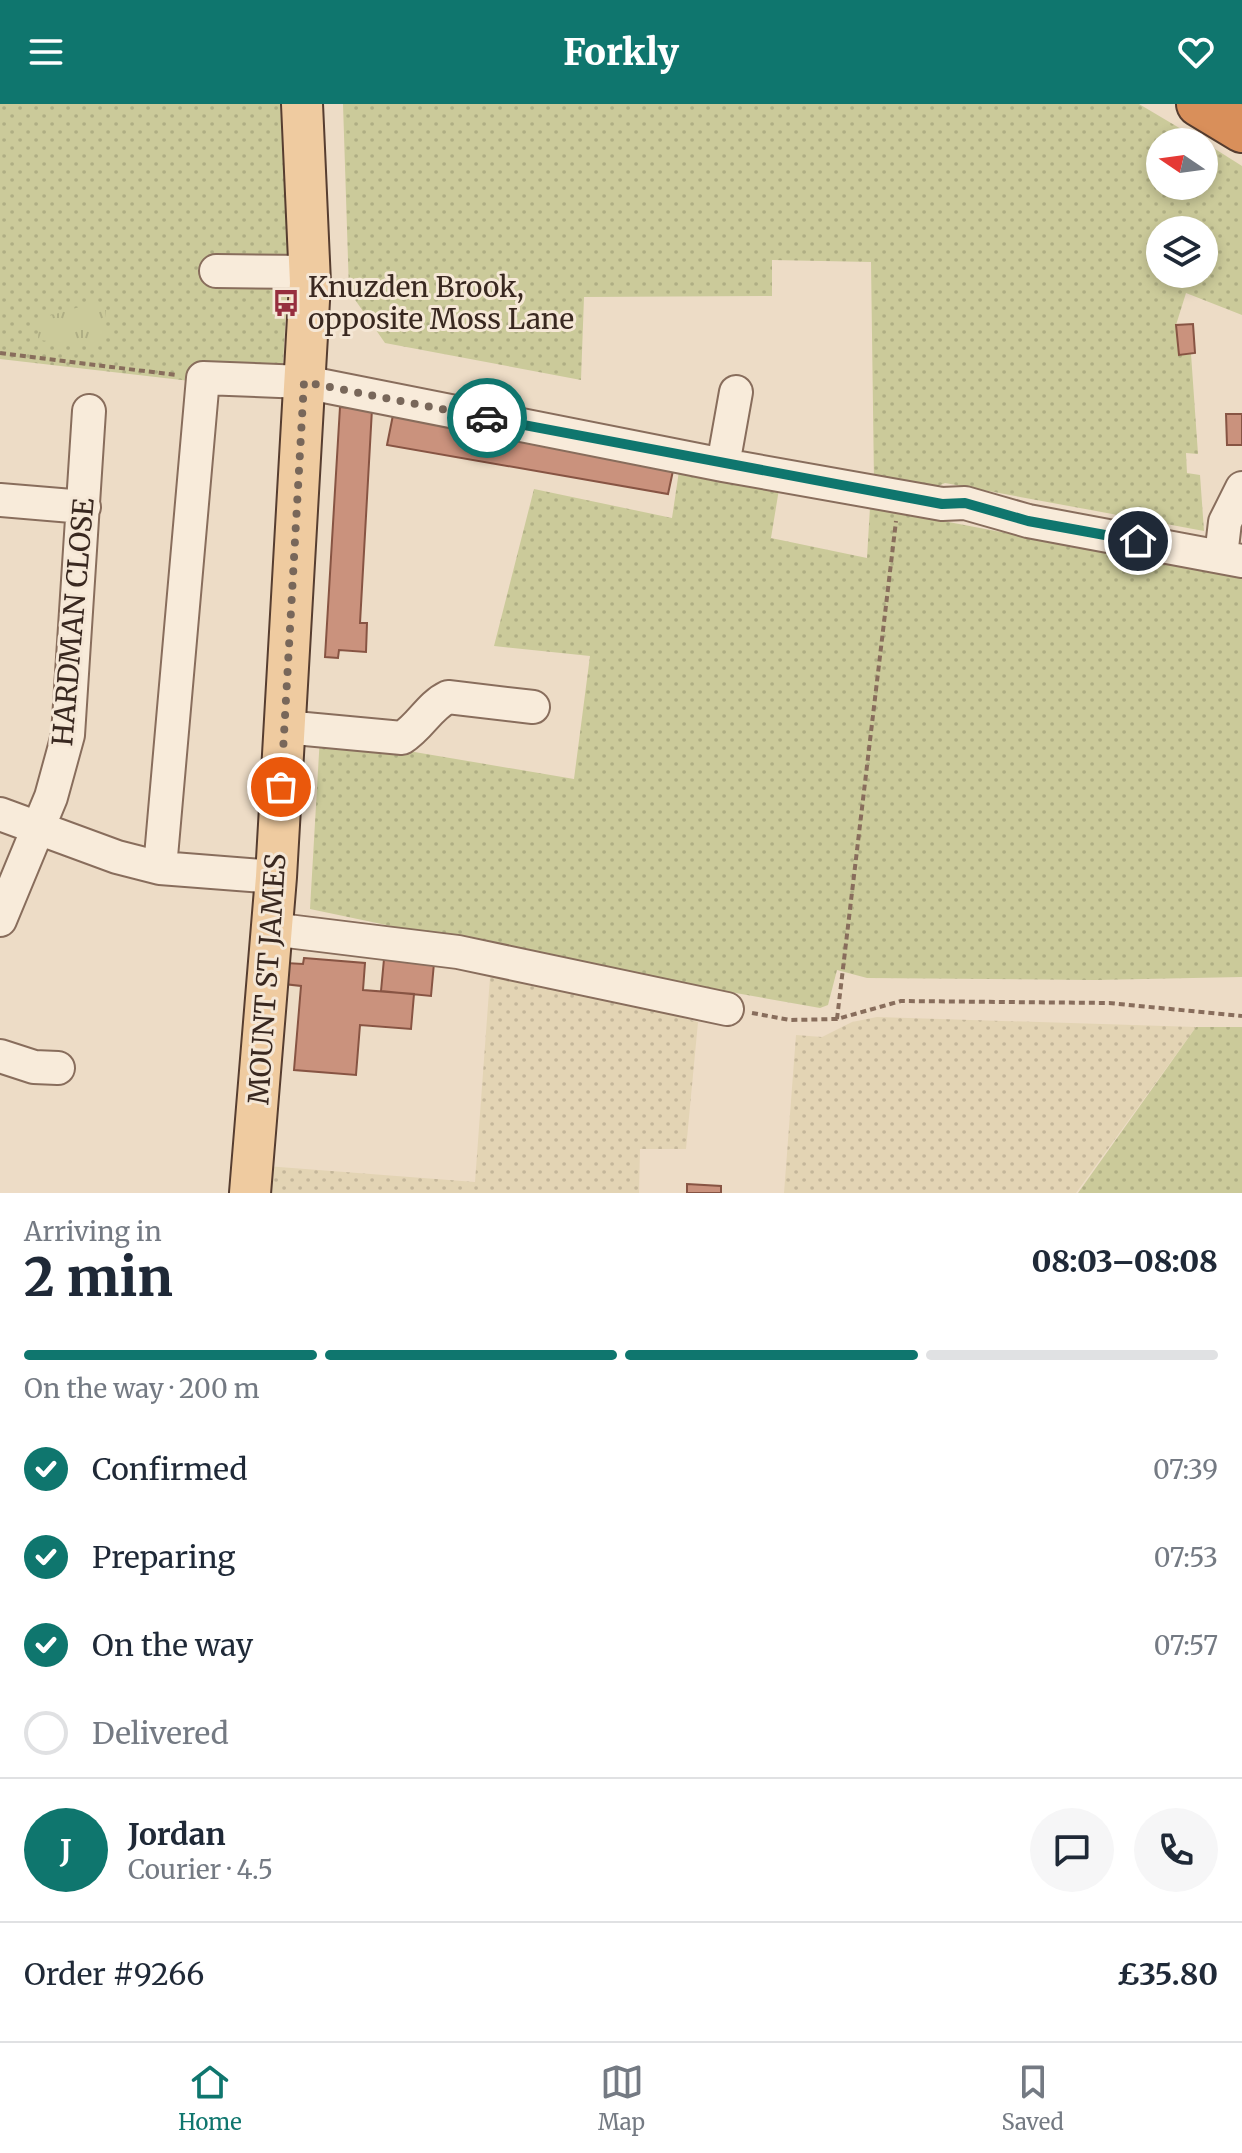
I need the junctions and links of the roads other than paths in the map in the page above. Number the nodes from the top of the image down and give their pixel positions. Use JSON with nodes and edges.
{"nodes":[{"id":1,"x":302,"y":104,"type":"edge"},
{"id":2,"x":1199,"y":104,"type":"edge"},
{"id":3,"x":1242,"y":130,"type":"edge"},
{"id":4,"x":216,"y":271,"type":"dead end"},
{"id":5,"x":310,"y":272,"type":"junction"},
{"id":6,"x":304,"y":382,"type":"junction"},
{"id":7,"x":736,"y":392,"type":"dead end"},
{"id":8,"x":89,"y":411,"type":"dead end"},
{"id":9,"x":723,"y":465,"type":"junction"},
{"id":10,"x":1242,"y":488,"type":"edge"},
{"id":11,"x":0,"y":500,"type":"edge"},
{"id":12,"x":84,"y":507,"type":"junction"},
{"id":13,"x":1231,"y":559,"type":"edge"},
{"id":14,"x":533,"y":707,"type":"dead end"},
{"id":15,"x":284,"y":727,"type":"junction"},
{"id":16,"x":0,"y":814,"type":"edge"},
{"id":17,"x":38,"y":829,"type":"junction"},
{"id":18,"x":160,"y":868,"type":"junction"},
{"id":19,"x":276,"y":877,"type":"junction"},
{"id":20,"x":0,"y":920,"type":"edge"},
{"id":21,"x":271,"y":929,"type":"junction"},
{"id":22,"x":727,"y":1009,"type":"road end"},
{"id":23,"x":0,"y":1056,"type":"edge"},
{"id":24,"x":58,"y":1068,"type":"dead end"},
{"id":25,"x":250,"y":1193,"type":"edge"}],
"edges":[{"from":1,"to":5,"type":"main road","name":"MOUNT ST JAMES"},
{"from":2,"to":3,"type":"highway"},
{"from":4,"to":5,"type":"street"},
{"from":5,"to":6,"type":"main road","name":"MOUNT ST JAMES"},
{"from":6,"to":9,"type":"street"},
{"from":6,"to":15,"type":"main road","name":"MOUNT ST JAMES"},
{"from":6,"to":18,"type":"street"},
{"from":7,"to":9,"type":"street"},
{"from":8,"to":12,"type":"street","name":"HARDMAN CLOSE"},
{"from":9,"to":13,"type":"street"},
{"from":10,"to":13,"type":"street"},
{"from":11,"to":12,"type":"street"},
{"from":12,"to":17,"type":"street","name":"HARDMAN CLOSE"},
{"from":14,"to":15,"type":"street"},
{"from":15,"to":19,"type":"main road","name":"MOUNT ST JAMES"},
{"from":16,"to":17,"type":"street"},
{"from":17,"to":18,"type":"street"},
{"from":17,"to":20,"type":"street","name":"HARDMAN CLOSE"},
{"from":18,"to":19,"type":"street"},
{"from":19,"to":21,"type":"main road","name":"MOUNT ST JAMES"},
{"from":21,"to":22,"type":"street"},
{"from":21,"to":25,"type":"main road","name":"MOUNT ST JAMES"},
{"from":23,"to":24,"type":"street"}]}
